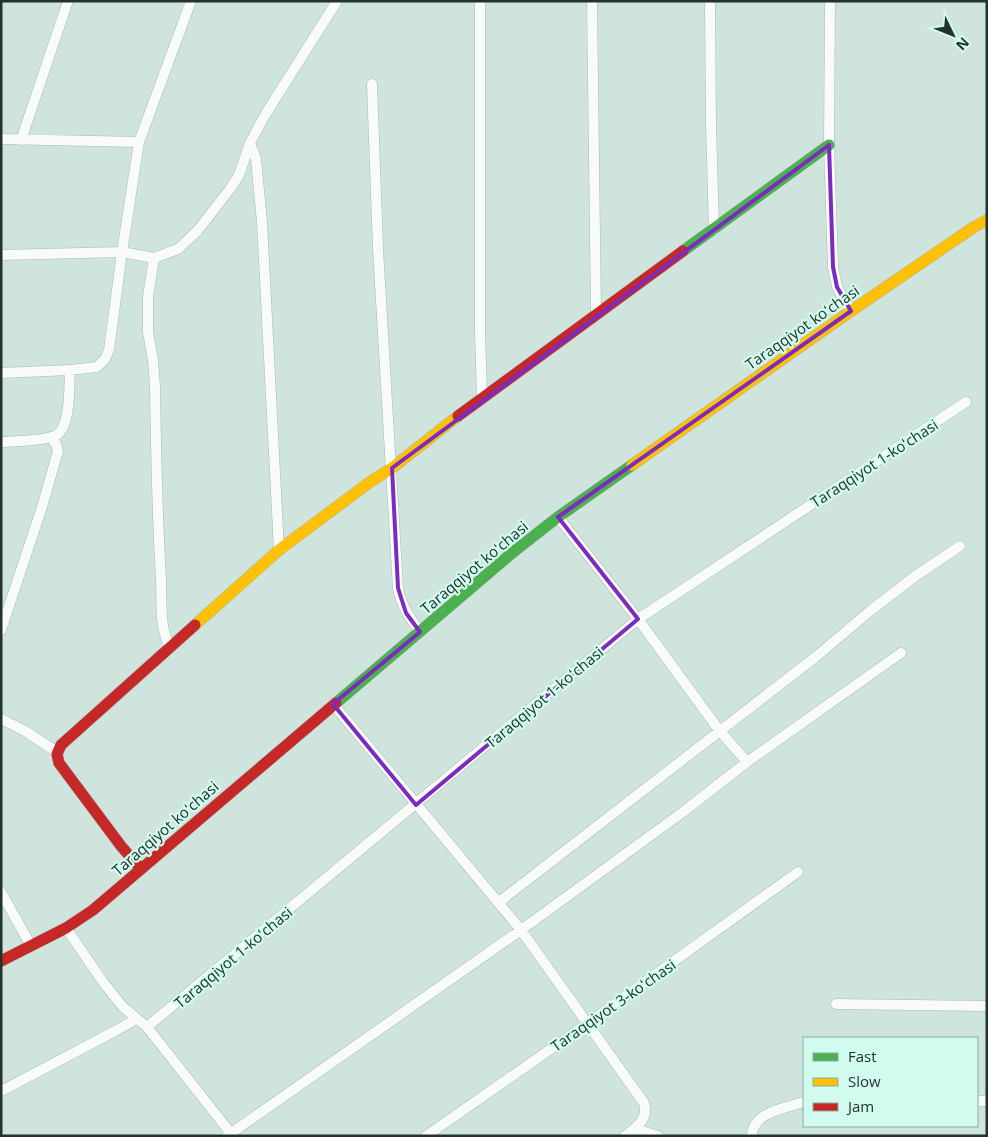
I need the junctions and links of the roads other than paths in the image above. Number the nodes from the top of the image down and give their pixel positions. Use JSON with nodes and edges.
{"nodes":[{"id":1,"x":68,"y":1,"type":"edge"},
{"id":2,"x":191,"y":1,"type":"edge"},
{"id":3,"x":337,"y":1,"type":"edge"},
{"id":4,"x":480,"y":1,"type":"edge"},
{"id":5,"x":592,"y":1,"type":"edge"},
{"id":6,"x":710,"y":1,"type":"edge"},
{"id":7,"x":830,"y":1,"type":"edge"},
{"id":8,"x":372,"y":84,"type":"dead end"},
{"id":9,"x":1,"y":139,"type":"edge"},
{"id":10,"x":21,"y":140,"type":"junction"},
{"id":11,"x":140,"y":142,"type":"junction"},
{"id":12,"x":250,"y":143,"type":"junction"},
{"id":13,"x":830,"y":145,"type":"junction"},
{"id":14,"x":987,"y":220,"type":"edge"},
{"id":15,"x":714,"y":230,"type":"junction"},
{"id":16,"x":122,"y":252,"type":"junction"},
{"id":17,"x":1,"y":255,"type":"edge"},
{"id":18,"x":154,"y":258,"type":"junction"},
{"id":19,"x":851,"y":311,"type":"junction"},
{"id":20,"x":596,"y":314,"type":"junction"},
{"id":21,"x":70,"y":370,"type":"junction"},
{"id":22,"x":1,"y":373,"type":"edge"},
{"id":23,"x":482,"y":398,"type":"junction"},
{"id":24,"x":966,"y":402,"type":"dead end"},
{"id":25,"x":51,"y":437,"type":"junction"},
{"id":26,"x":1,"y":442,"type":"edge"},
{"id":27,"x":392,"y":468,"type":"junction"},
{"id":28,"x":558,"y":517,"type":"junction"},
{"id":29,"x":960,"y":546,"type":"dead end"},
{"id":30,"x":279,"y":550,"type":"junction"},
{"id":31,"x":638,"y":619,"type":"junction"},
{"id":32,"x":1,"y":630,"type":"edge"},
{"id":33,"x":420,"y":632,"type":"junction"},
{"id":34,"x":170,"y":647,"type":"junction"},
{"id":35,"x":901,"y":653,"type":"dead end"},
{"id":36,"x":333,"y":704,"type":"junction"},
{"id":37,"x":1,"y":719,"type":"edge"},
{"id":38,"x":719,"y":730,"type":"junction"},
{"id":39,"x":57,"y":752,"type":"junction"},
{"id":40,"x":747,"y":762,"type":"junction"},
{"id":41,"x":416,"y":805,"type":"junction"},
{"id":42,"x":140,"y":868,"type":"junction"},
{"id":43,"x":798,"y":872,"type":"dead end"},
{"id":44,"x":1,"y":892,"type":"edge"},
{"id":45,"x":499,"y":902,"type":"junction"},
{"id":46,"x":66,"y":928,"type":"junction"},
{"id":47,"x":521,"y":930,"type":"junction"},
{"id":48,"x":31,"y":946,"type":"junction"},
{"id":49,"x":1,"y":961,"type":"edge"},
{"id":50,"x":836,"y":1004,"type":"dead end"},
{"id":51,"x":987,"y":1006,"type":"edge"},
{"id":52,"x":136,"y":1019,"type":"junction"},
{"id":53,"x":588,"y":1023,"type":"junction"},
{"id":54,"x":146,"y":1028,"type":"junction"},
{"id":55,"x":1,"y":1091,"type":"edge"},
{"id":56,"x":803,"y":1102,"type":"edge"},
{"id":57,"x":635,"y":1129,"type":"junction"},
{"id":58,"x":231,"y":1135,"type":"edge"},
{"id":59,"x":426,"y":1136,"type":"edge"},
{"id":60,"x":625,"y":1136,"type":"edge"},
{"id":61,"x":658,"y":1136,"type":"edge"},
{"id":62,"x":752,"y":1136,"type":"edge"}],
"edges":[{"from":1,"to":10,"type":"street"},
{"from":2,"to":11,"type":"street"},
{"from":3,"to":12,"type":"street"},
{"from":4,"to":23,"type":"street"},
{"from":5,"to":20,"type":"street"},
{"from":6,"to":15,"type":"street"},
{"from":7,"to":13,"type":"street"},
{"from":8,"to":27,"type":"street"},
{"from":9,"to":10,"type":"street"},
{"from":10,"to":11,"type":"street"},
{"from":11,"to":16,"type":"street"},
{"from":12,"to":18,"type":"street"},
{"from":12,"to":30,"type":"street"},
{"from":13,"to":15,"type":"street"},
{"from":13,"to":19,"type":"street"},
{"from":14,"to":19,"type":"street","name":"Taraqqiyot koʻchasi"},
{"from":15,"to":20,"type":"street"},
{"from":16,"to":17,"type":"street"},
{"from":16,"to":18,"type":"street"},
{"from":16,"to":21,"type":"street"},
{"from":18,"to":34,"type":"street"},
{"from":19,"to":28,"type":"street","name":"Taraqqiyot koʻchasi"},
{"from":20,"to":23,"type":"street"},
{"from":21,"to":22,"type":"street"},
{"from":21,"to":25,"type":"street"},
{"from":23,"to":27,"type":"street"},
{"from":24,"to":31,"type":"street","name":"Taraqqiyot 1-koʻchasi"},
{"from":25,"to":26,"type":"street"},
{"from":25,"to":32,"type":"street"},
{"from":27,"to":30,"type":"street"},
{"from":27,"to":33,"type":"street"},
{"from":28,"to":31,"type":"street"},
{"from":28,"to":33,"type":"street","name":"Taraqqiyot koʻchasi"},
{"from":29,"to":38,"type":"street"},
{"from":30,"to":34,"type":"street"},
{"from":31,"to":38,"type":"street"},
{"from":31,"to":41,"type":"street","name":"Taraqqiyot 1-koʻchasi"},
{"from":33,"to":36,"type":"street","name":"Taraqqiyot koʻchasi"},
{"from":34,"to":39,"type":"street"},
{"from":35,"to":40,"type":"street"},
{"from":36,"to":41,"type":"street"},
{"from":36,"to":42,"type":"street","name":"Taraqqiyot koʻchasi"},
{"from":37,"to":39,"type":"street"},
{"from":38,"to":40,"type":"street"},
{"from":38,"to":45,"type":"street"},
{"from":39,"to":42,"type":"street"},
{"from":40,"to":47,"type":"street"},
{"from":41,"to":45,"type":"street"},
{"from":41,"to":54,"type":"street","name":"Taraqqiyot 1-koʻchasi"},
{"from":42,"to":46,"type":"street","name":"Taraqqiyot koʻchasi"},
{"from":43,"to":53,"type":"street","name":"Taraqqiyot 3-koʻchasi"},
{"from":44,"to":48,"type":"street"},
{"from":45,"to":47,"type":"street"},
{"from":46,"to":48,"type":"street","name":"Taraqqiyot koʻchasi"},
{"from":46,"to":52,"type":"street"},
{"from":47,"to":53,"type":"street"},
{"from":47,"to":58,"type":"street"},
{"from":48,"to":49,"type":"street","name":"Taraqqiyot koʻchasi"},
{"from":50,"to":51,"type":"street"},
{"from":52,"to":54,"type":"street"},
{"from":52,"to":55,"type":"street"},
{"from":53,"to":57,"type":"street"},
{"from":53,"to":59,"type":"street","name":"Taraqqiyot 3-koʻchasi"},
{"from":54,"to":58,"type":"street"},
{"from":56,"to":62,"type":"street"},
{"from":57,"to":60,"type":"street"},
{"from":57,"to":61,"type":"street"}]}
